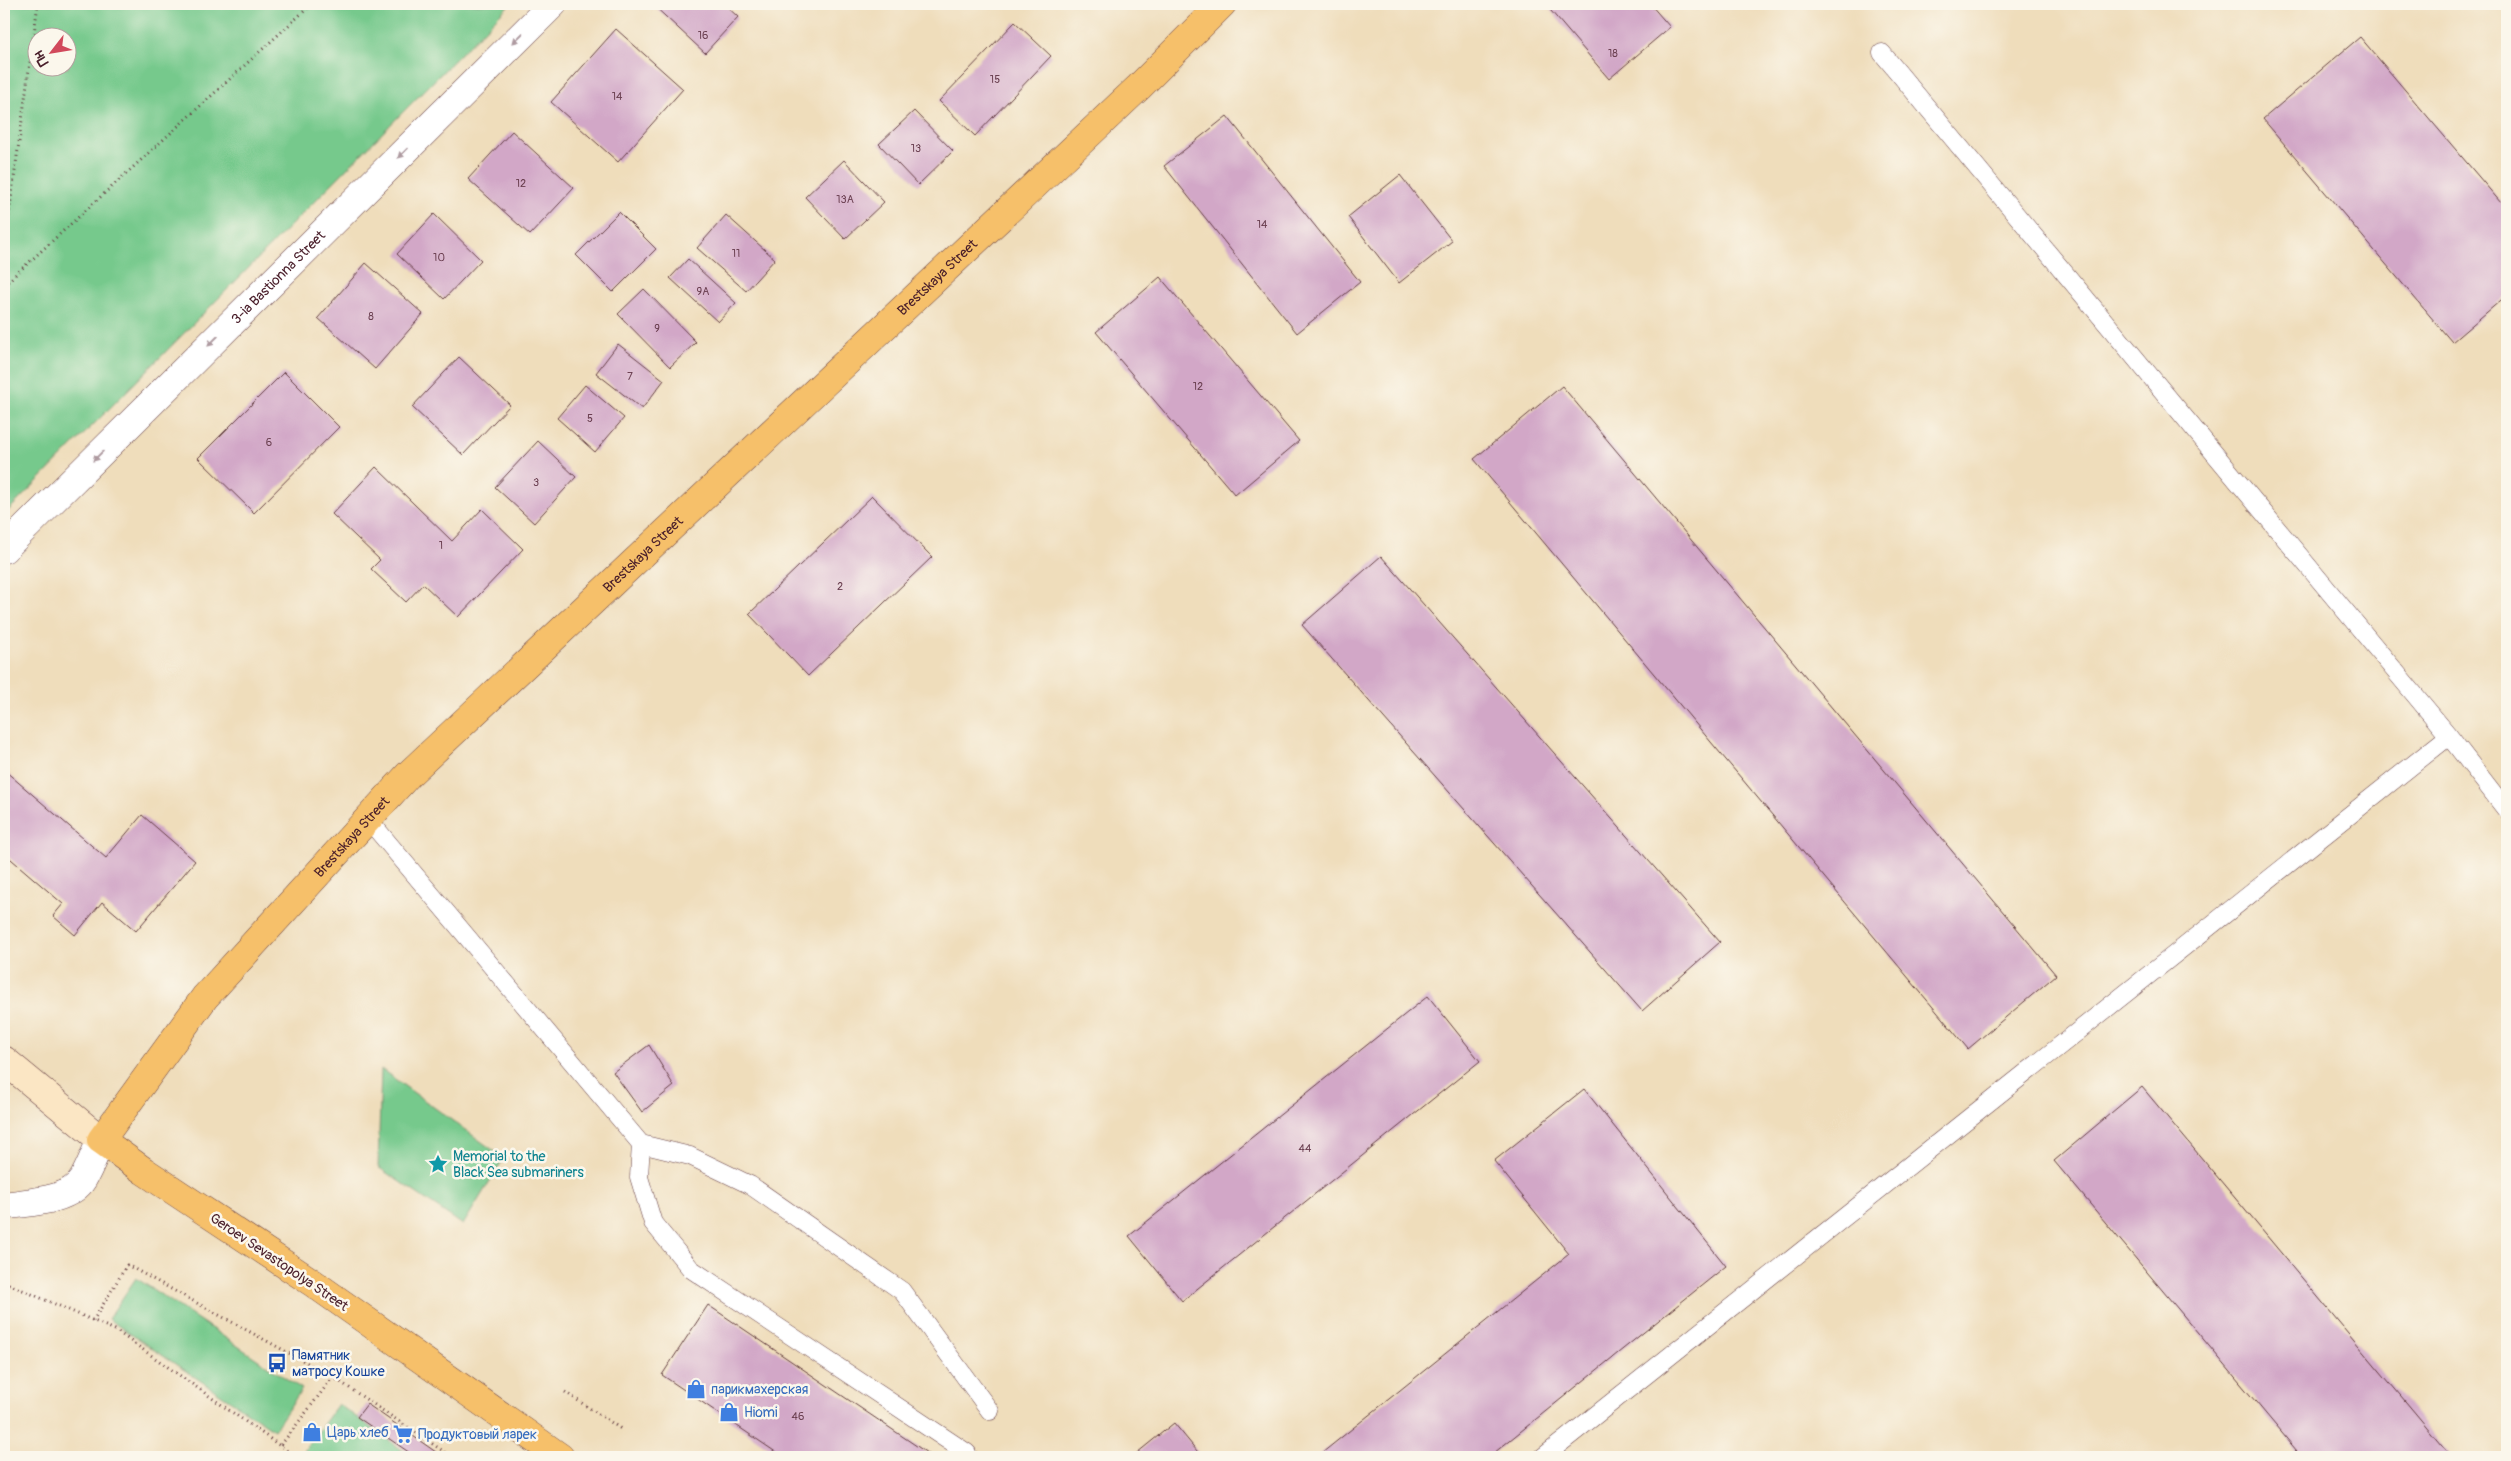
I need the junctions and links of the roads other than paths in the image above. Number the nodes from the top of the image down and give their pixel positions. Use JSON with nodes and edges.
{"nodes":[{"id":1,"x":552,"y":4,"type":"edge"},
{"id":2,"x":1222,"y":4,"type":"edge"},
{"id":3,"x":1882,"y":53,"type":"dead end"},
{"id":4,"x":4,"y":549,"type":"edge"},
{"id":5,"x":2449,"y":736,"type":"junction"},
{"id":6,"x":2507,"y":811,"type":"edge"},
{"id":7,"x":368,"y":819,"type":"junction"},
{"id":8,"x":4,"y":1060,"type":"edge"},
{"id":9,"x":101,"y":1140,"type":"junction"},
{"id":10,"x":641,"y":1144,"type":"junction"},
{"id":11,"x":4,"y":1206,"type":"edge"},
{"id":12,"x":990,"y":1411,"type":"dead end"},
{"id":13,"x":967,"y":1453,"type":"dead end"},
{"id":14,"x":560,"y":1457,"type":"edge"},
{"id":15,"x":1543,"y":1457,"type":"edge"}],
"edges":[{"from":1,"to":4,"type":"street","name":"3-ia Bastionna Street","one_way":true},
{"from":2,"to":7,"type":"main road","name":"Brestskaya Street"},
{"from":3,"to":5,"type":"lane"},
{"from":5,"to":6,"type":"lane"},
{"from":5,"to":15,"type":"lane"},
{"from":7,"to":9,"type":"main road","name":"Brestskaya Street"},
{"from":7,"to":10,"type":"lane"},
{"from":8,"to":9,"type":"main road","name":"Geroev Sevastopolya Street"},
{"from":9,"to":11,"type":"street"},
{"from":9,"to":14,"type":"main road","name":"Geroev Sevastopolya Street"},
{"from":10,"to":12,"type":"lane"},
{"from":10,"to":13,"type":"lane"}]}
